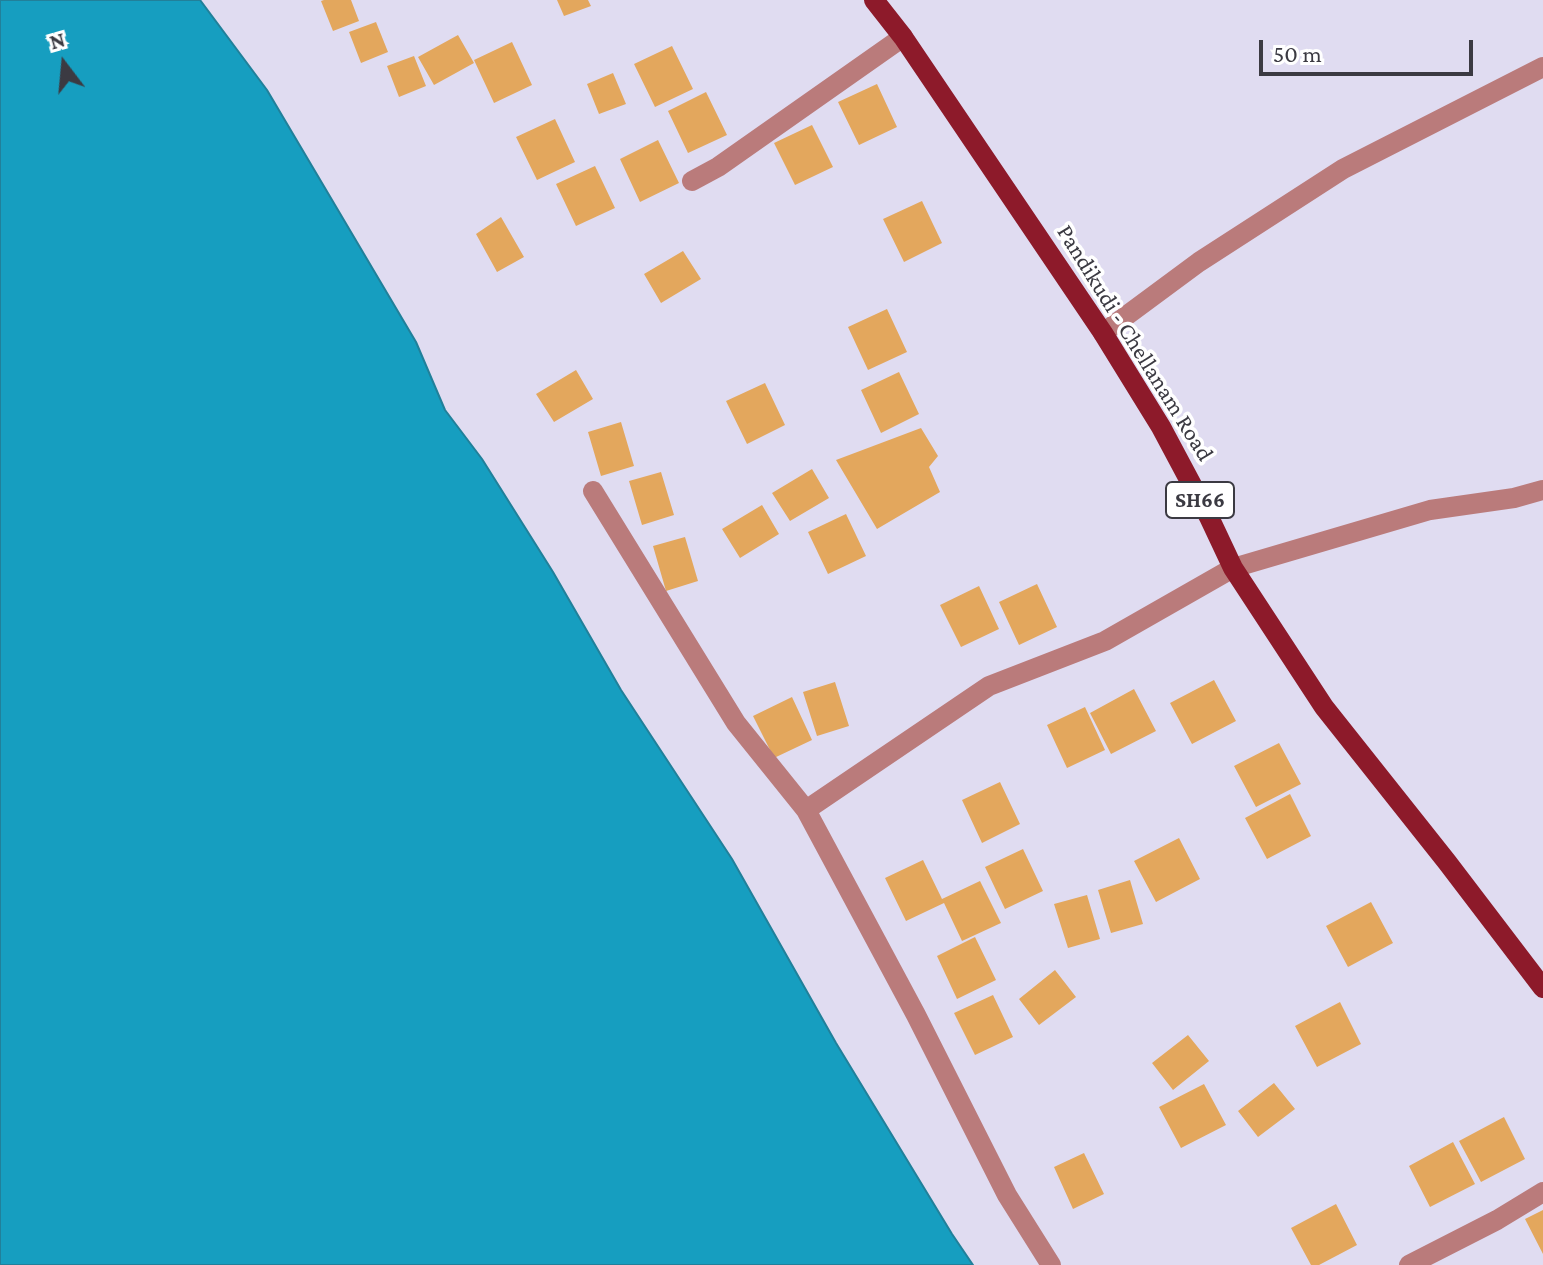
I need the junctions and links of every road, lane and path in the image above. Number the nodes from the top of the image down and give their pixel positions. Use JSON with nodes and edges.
{"nodes":[{"id":1,"x":874,"y":0,"type":"edge"},
{"id":2,"x":903,"y":37,"type":"junction"},
{"id":3,"x":1543,"y":67,"type":"edge"},
{"id":4,"x":692,"y":181,"type":"dead end"},
{"id":5,"x":1103,"y":333,"type":"junction"},
{"id":6,"x":1543,"y":490,"type":"edge"},
{"id":7,"x":593,"y":491,"type":"dead end"},
{"id":8,"x":1233,"y":568,"type":"junction"},
{"id":9,"x":806,"y":810,"type":"junction"},
{"id":10,"x":1543,"y":988,"type":"edge"},
{"id":11,"x":1543,"y":1192,"type":"edge"},
{"id":12,"x":1051,"y":1265,"type":"edge"},
{"id":13,"x":1409,"y":1265,"type":"edge"}],
"edges":[{"from":1,"to":2,"type":"main road","name":"Pandikudi - Chellanam Road","number":"SH66"},
{"from":2,"to":4,"type":"street"},
{"from":2,"to":5,"type":"main road","name":"Pandikudi - Chellanam Road","number":"SH66"},
{"from":3,"to":5,"type":"street"},
{"from":5,"to":8,"type":"main road","name":"Pandikudi - Chellanam Road","number":"SH66"},
{"from":6,"to":8,"type":"street"},
{"from":7,"to":9,"type":"street"},
{"from":8,"to":9,"type":"street"},
{"from":8,"to":10,"type":"main road","name":"Pandikudi - Chellanam Road","number":"SH66"},
{"from":9,"to":12,"type":"street"},
{"from":11,"to":13,"type":"street"}]}
